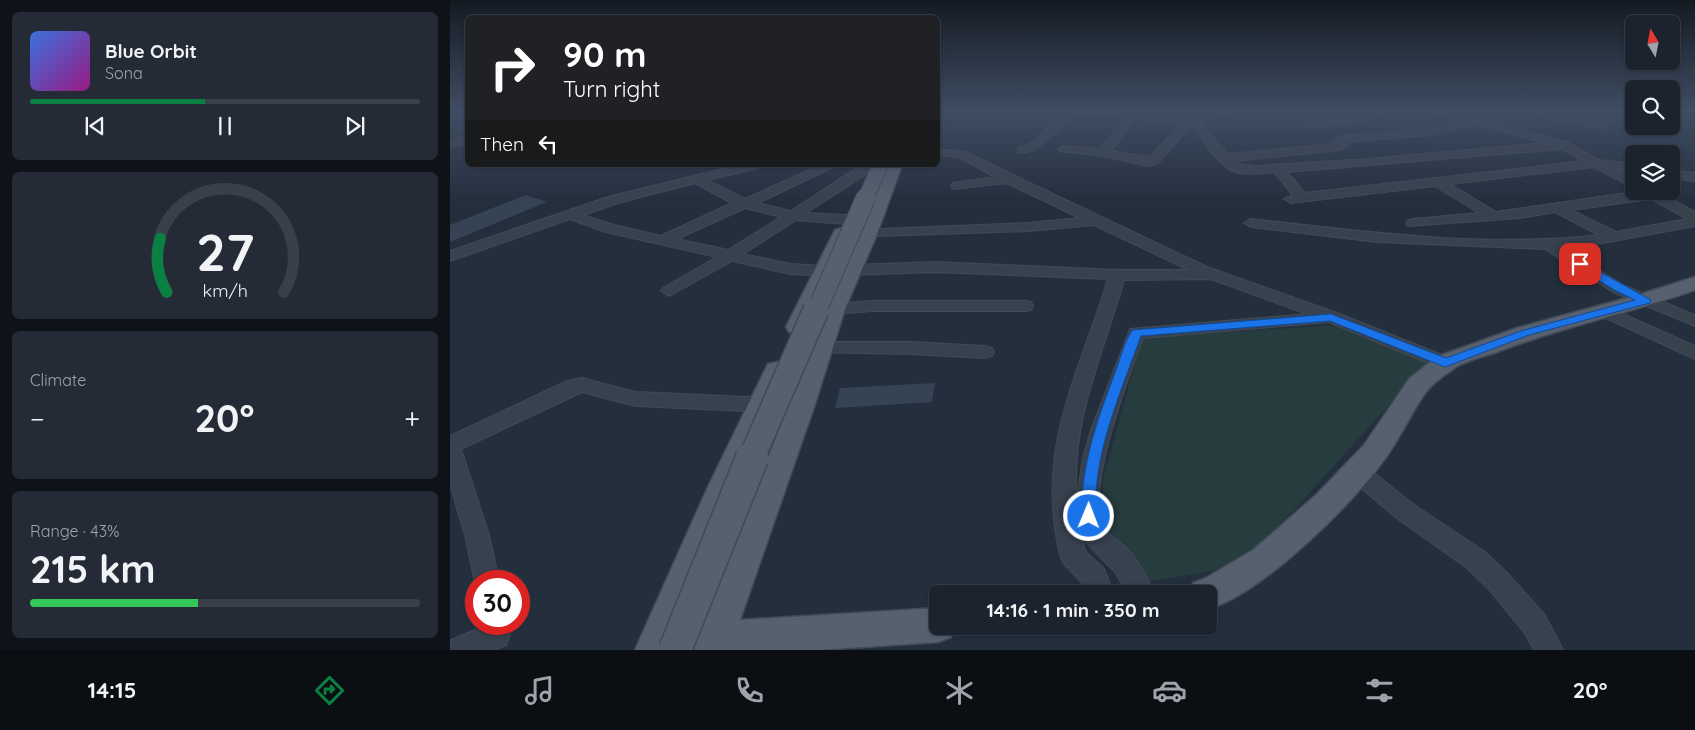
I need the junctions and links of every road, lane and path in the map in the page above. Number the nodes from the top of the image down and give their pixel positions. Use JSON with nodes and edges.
{"nodes":[{"id":1,"x":464,"y":140,"type":"edge"},
{"id":2,"x":1042,"y":140,"type":"edge"},
{"id":3,"x":1113,"y":140,"type":"edge"},
{"id":4,"x":1173,"y":140,"type":"edge"},
{"id":5,"x":1209,"y":140,"type":"edge"},
{"id":6,"x":1339,"y":140,"type":"edge"},
{"id":7,"x":1548,"y":140,"type":"edge"},
{"id":8,"x":450,"y":145,"type":"edge"},
{"id":9,"x":1564,"y":145,"type":"junction"},
{"id":10,"x":1064,"y":149,"type":"dead end"},
{"id":11,"x":1022,"y":150,"type":"dead end"},
{"id":12,"x":940,"y":152,"type":"edge"},
{"id":13,"x":1103,"y":153,"type":"junction"},
{"id":14,"x":1224,"y":158,"type":"junction"},
{"id":15,"x":1367,"y":163,"type":"junction"},
{"id":16,"x":1596,"y":163,"type":"junction"},
{"id":17,"x":746,"y":167,"type":"edge"},
{"id":18,"x":826,"y":167,"type":"edge"},
{"id":19,"x":866,"y":167,"type":"edge"},
{"id":20,"x":873,"y":167,"type":"edge"},
{"id":21,"x":879,"y":167,"type":"edge"},
{"id":22,"x":893,"y":167,"type":"edge"},
{"id":23,"x":1625,"y":167,"type":"edge"},
{"id":24,"x":1278,"y":169,"type":"junction"},
{"id":25,"x":1680,"y":175,"type":"edge"},
{"id":26,"x":1695,"y":177,"type":"edge"},
{"id":27,"x":696,"y":179,"type":"junction"},
{"id":28,"x":1009,"y":179,"type":"junction"},
{"id":29,"x":1625,"y":179,"type":"edge"},
{"id":30,"x":1438,"y":182,"type":"junction"},
{"id":31,"x":957,"y":186,"type":"dead end"},
{"id":32,"x":1398,"y":187,"type":"junction"},
{"id":33,"x":1625,"y":197,"type":"edge"},
{"id":34,"x":1663,"y":200,"type":"edge"},
{"id":35,"x":743,"y":204,"type":"junction"},
{"id":36,"x":1558,"y":208,"type":"junction"},
{"id":37,"x":572,"y":214,"type":"junction"},
{"id":38,"x":790,"y":216,"type":"junction"},
{"id":39,"x":1493,"y":216,"type":"junction"},
{"id":40,"x":1695,"y":218,"type":"edge"},
{"id":41,"x":1099,"y":220,"type":"junction"},
{"id":42,"x":1695,"y":222,"type":"edge"},
{"id":43,"x":1251,"y":223,"type":"dead end"},
{"id":44,"x":1414,"y":223,"type":"dead end"},
{"id":45,"x":858,"y":227,"type":"junction"},
{"id":46,"x":1614,"y":236,"type":"junction"},
{"id":47,"x":664,"y":240,"type":"junction"},
{"id":48,"x":1548,"y":245,"type":"junction"},
{"id":49,"x":731,"y":255,"type":"junction"},
{"id":50,"x":450,"y":256,"type":"edge"},
{"id":51,"x":852,"y":268,"type":"junction"},
{"id":52,"x":823,"y":271,"type":"junction"},
{"id":53,"x":1117,"y":275,"type":"junction"},
{"id":54,"x":1214,"y":275,"type":"junction"},
{"id":55,"x":1695,"y":283,"type":"edge"},
{"id":56,"x":669,"y":290,"type":"dead end"},
{"id":57,"x":1646,"y":300,"type":"junction"},
{"id":58,"x":1025,"y":306,"type":"dead end"},
{"id":59,"x":834,"y":309,"type":"junction"},
{"id":60,"x":804,"y":310,"type":"junction"},
{"id":61,"x":1603,"y":310,"type":"junction"},
{"id":62,"x":1331,"y":317,"type":"junction"},
{"id":63,"x":1694,"y":321,"type":"edge"},
{"id":64,"x":821,"y":348,"type":"junction"},
{"id":65,"x":787,"y":349,"type":"junction"},
{"id":66,"x":985,"y":352,"type":"dead end"},
{"id":67,"x":1695,"y":353,"type":"edge"},
{"id":68,"x":1451,"y":360,"type":"junction"},
{"id":69,"x":761,"y":404,"type":"junction"},
{"id":70,"x":801,"y":407,"type":"junction"},
{"id":71,"x":450,"y":450,"type":"edge"},
{"id":72,"x":1357,"y":472,"type":"junction"},
{"id":73,"x":484,"y":570,"type":"edge"},
{"id":74,"x":1099,"y":585,"type":"edge"},
{"id":75,"x":1136,"y":585,"type":"edge"},
{"id":76,"x":1217,"y":590,"type":"edge"},
{"id":77,"x":929,"y":626,"type":"edge"},
{"id":78,"x":496,"y":636,"type":"edge"},
{"id":79,"x":713,"y":644,"type":"edge"},
{"id":80,"x":461,"y":650,"type":"edge"},
{"id":81,"x":653,"y":650,"type":"edge"},
{"id":82,"x":659,"y":650,"type":"edge"},
{"id":83,"x":675,"y":650,"type":"edge"},
{"id":84,"x":1549,"y":650,"type":"edge"}],
"edges":[{"from":1,"to":8,"type":"street"},
{"from":2,"to":11,"type":"street"},
{"from":3,"to":13,"type":"street"},
{"from":4,"to":13,"type":"street"},
{"from":5,"to":14,"type":"street"},
{"from":6,"to":14,"type":"street"},
{"from":7,"to":9,"type":"street"},
{"from":9,"to":15,"type":"street"},
{"from":9,"to":16,"type":"street"},
{"from":10,"to":13,"type":"street"},
{"from":12,"to":28,"type":"street"},
{"from":14,"to":24,"type":"street"},
{"from":15,"to":24,"type":"street"},
{"from":15,"to":32,"type":"street"},
{"from":16,"to":23,"type":"street"},
{"from":16,"to":29,"type":"street"},
{"from":16,"to":30,"type":"street"},
{"from":17,"to":27,"type":"street"},
{"from":18,"to":35,"type":"street"},
{"from":19,"to":38,"type":"street"},
{"from":20,"to":45,"type":"main road"},
{"from":21,"to":83,"type":"main road","bridge":true},
{"from":22,"to":45,"type":"main road"},
{"from":24,"to":32,"type":"street"},
{"from":25,"to":26,"type":"street"},
{"from":27,"to":35,"type":"street"},
{"from":27,"to":37,"type":"street"},
{"from":28,"to":31,"type":"street"},
{"from":28,"to":41,"type":"street"},
{"from":30,"to":32,"type":"street"},
{"from":30,"to":39,"type":"street"},
{"from":33,"to":36,"type":"street"},
{"from":34,"to":40,"type":"street"},
{"from":35,"to":38,"type":"street"},
{"from":35,"to":47,"type":"street"},
{"from":36,"to":39,"type":"street"},
{"from":36,"to":46,"type":"street"},
{"from":37,"to":47,"type":"street"},
{"from":37,"to":50,"type":"street"},
{"from":38,"to":45,"type":"street"},
{"from":38,"to":49,"type":"street"},
{"from":39,"to":44,"type":"street"},
{"from":41,"to":45,"type":"street"},
{"from":41,"to":54,"type":"street"},
{"from":42,"to":46,"type":"street"},
{"from":43,"to":48,"type":"street"},
{"from":45,"to":51,"type":"main road"},
{"from":45,"to":52,"type":"main road"},
{"from":46,"to":48,"type":"street"},
{"from":47,"to":49,"type":"street"},
{"from":48,"to":57,"type":"street"},
{"from":49,"to":52,"type":"street"},
{"from":49,"to":56,"type":"street"},
{"from":51,"to":52,"type":"street"},
{"from":51,"to":53,"type":"street"},
{"from":51,"to":59,"type":"main road"},
{"from":52,"to":60,"type":"main road"},
{"from":53,"to":54,"type":"street"},
{"from":53,"to":74,"type":"street"},
{"from":54,"to":62,"type":"street"},
{"from":55,"to":57,"type":"main road"},
{"from":57,"to":61,"type":"main road"},
{"from":57,"to":63,"type":"street"},
{"from":58,"to":59,"type":"street"},
{"from":59,"to":60,"type":"street"},
{"from":59,"to":64,"type":"main road"},
{"from":60,"to":65,"type":"main road"},
{"from":61,"to":67,"type":"street"},
{"from":61,"to":68,"type":"main road"},
{"from":62,"to":68,"type":"street"},
{"from":62,"to":75,"type":"street"},
{"from":64,"to":65,"type":"street"},
{"from":64,"to":66,"type":"street"},
{"from":64,"to":70,"type":"main road"},
{"from":65,"to":69,"type":"main road"},
{"from":68,"to":72,"type":"main road"},
{"from":69,"to":70,"type":"street"},
{"from":69,"to":71,"type":"street"},
{"from":69,"to":81,"type":"main road"},
{"from":70,"to":79,"type":"main road"},
{"from":71,"to":73,"type":"street"},
{"from":72,"to":76,"type":"main road"},
{"from":72,"to":84,"type":"street"},
{"from":77,"to":79,"type":"main road"},
{"from":78,"to":80,"type":"street"},
{"from":79,"to":82,"type":"street"}]}
